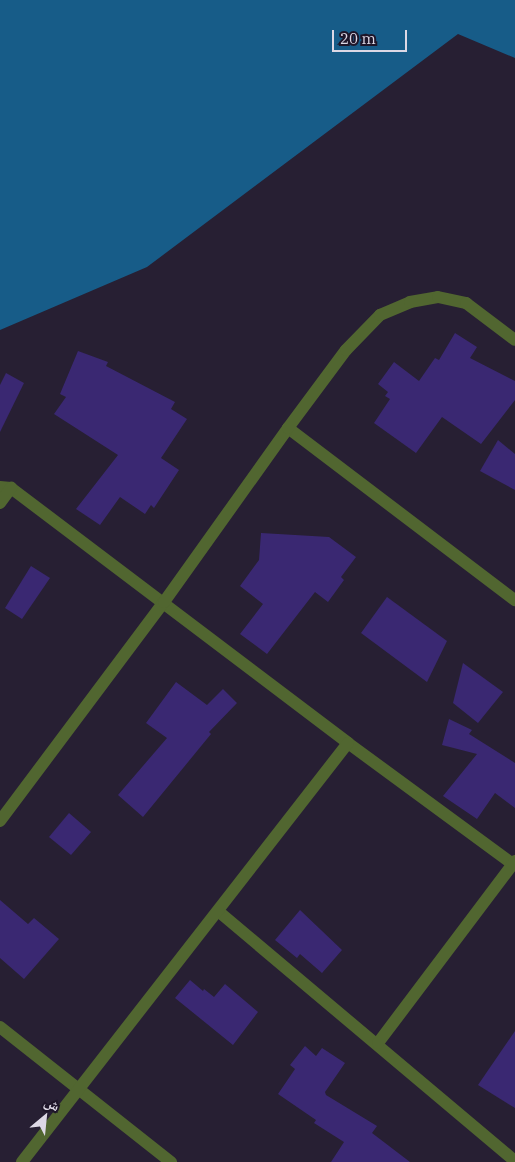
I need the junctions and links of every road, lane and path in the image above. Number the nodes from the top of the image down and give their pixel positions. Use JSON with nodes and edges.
{"nodes":[{"id":1,"x":515,"y":340,"type":"edge"},
{"id":2,"x":288,"y":428,"type":"junction"},
{"id":3,"x":6,"y":487,"type":"edge"},
{"id":4,"x":0,"y":503,"type":"edge"},
{"id":5,"x":515,"y":600,"type":"edge"},
{"id":6,"x":164,"y":602,"type":"junction"},
{"id":7,"x":348,"y":743,"type":"junction"},
{"id":8,"x":0,"y":821,"type":"edge"},
{"id":9,"x":514,"y":862,"type":"edge"},
{"id":10,"x":218,"y":910,"type":"junction"},
{"id":11,"x":0,"y":1027,"type":"edge"},
{"id":12,"x":378,"y":1043,"type":"junction"},
{"id":13,"x":80,"y":1088,"type":"junction"},
{"id":14,"x":515,"y":1161,"type":"edge"},
{"id":15,"x":22,"y":1162,"type":"edge"},
{"id":16,"x":171,"y":1162,"type":"edge"}],
"edges":[{"from":1,"to":2,"type":"street"},
{"from":2,"to":5,"type":"street"},
{"from":2,"to":6,"type":"street"},
{"from":3,"to":4,"type":"street"},
{"from":3,"to":6,"type":"street"},
{"from":6,"to":7,"type":"street"},
{"from":6,"to":8,"type":"street"},
{"from":7,"to":9,"type":"street"},
{"from":7,"to":10,"type":"street"},
{"from":9,"to":12,"type":"street"},
{"from":10,"to":12,"type":"street"},
{"from":10,"to":13,"type":"street"},
{"from":11,"to":13,"type":"street"},
{"from":12,"to":14,"type":"street"},
{"from":13,"to":15,"type":"street"},
{"from":13,"to":16,"type":"street"}]}
